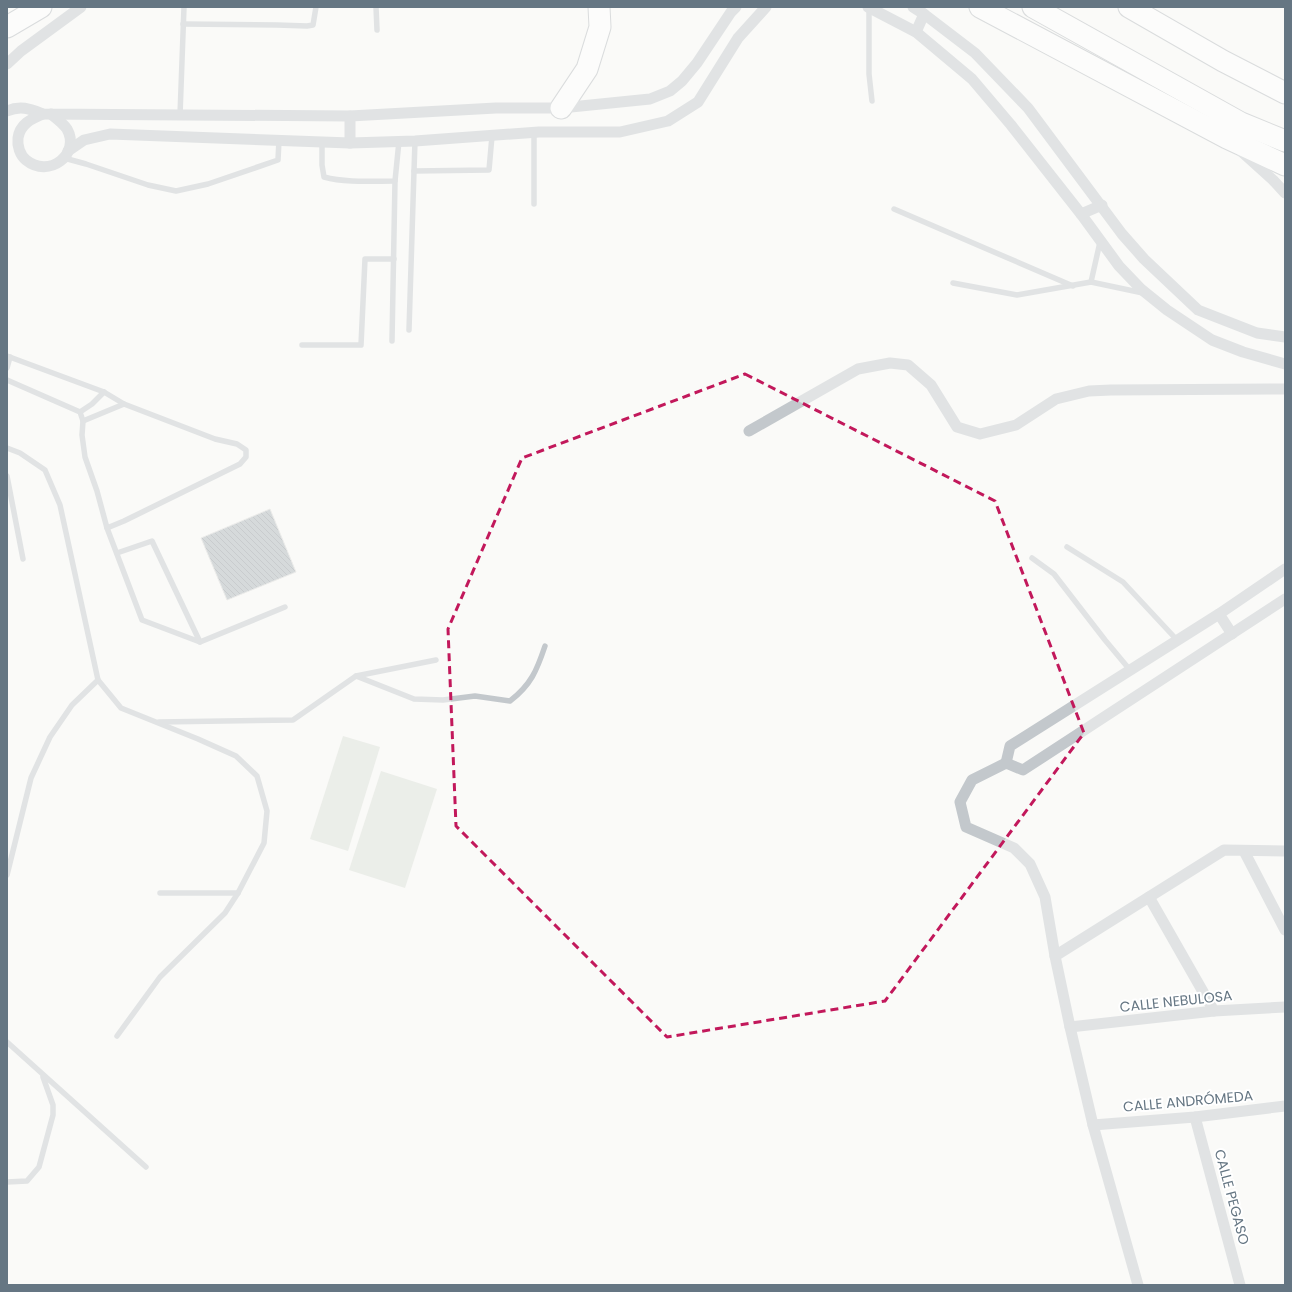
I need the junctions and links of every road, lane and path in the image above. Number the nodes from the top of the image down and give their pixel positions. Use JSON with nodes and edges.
{"nodes":[{"id":1,"x":41,"y":7,"type":"edge"},
{"id":2,"x":81,"y":7,"type":"edge"},
{"id":3,"x":184,"y":7,"type":"edge"},
{"id":4,"x":316,"y":7,"type":"edge"},
{"id":5,"x":376,"y":7,"type":"edge"},
{"id":6,"x":599,"y":7,"type":"edge"},
{"id":7,"x":736,"y":7,"type":"edge"},
{"id":8,"x":766,"y":7,"type":"edge"},
{"id":9,"x":868,"y":7,"type":"edge"},
{"id":10,"x":913,"y":7,"type":"edge"},
{"id":11,"x":980,"y":7,"type":"edge"},
{"id":12,"x":1033,"y":7,"type":"edge"},
{"id":13,"x":1129,"y":7,"type":"edge"},
{"id":14,"x":924,"y":14,"type":"junction"},
{"id":15,"x":183,"y":24,"type":"junction"},
{"id":16,"x":7,"y":27,"type":"edge"},
{"id":17,"x":377,"y":30,"type":"dead end"},
{"id":18,"x":916,"y":32,"type":"junction"},
{"id":19,"x":7,"y":64,"type":"edge"},
{"id":20,"x":1285,"y":93,"type":"edge"},
{"id":21,"x":872,"y":101,"type":"dead end"},
{"id":22,"x":561,"y":108,"type":"junction"},
{"id":23,"x":7,"y":111,"type":"edge"},
{"id":24,"x":47,"y":114,"type":"junction"},
{"id":25,"x":180,"y":115,"type":"junction"},
{"id":26,"x":350,"y":116,"type":"junction"},
{"id":27,"x":534,"y":133,"type":"junction"},
{"id":28,"x":7,"y":136,"type":"edge"},
{"id":29,"x":492,"y":136,"type":"junction"},
{"id":30,"x":1227,"y":138,"type":"junction"},
{"id":31,"x":278,"y":140,"type":"junction"},
{"id":32,"x":399,"y":141,"type":"junction"},
{"id":33,"x":415,"y":141,"type":"junction"},
{"id":34,"x":1285,"y":141,"type":"edge"},
{"id":35,"x":17,"y":142,"type":"junction"},
{"id":36,"x":322,"y":142,"type":"junction"},
{"id":37,"x":350,"y":143,"type":"junction"},
{"id":38,"x":66,"y":155,"type":"junction"},
{"id":39,"x":1285,"y":165,"type":"edge"},
{"id":40,"x":414,"y":171,"type":"junction"},
{"id":41,"x":395,"y":181,"type":"junction"},
{"id":42,"x":1285,"y":193,"type":"edge"},
{"id":43,"x":534,"y":204,"type":"dead end"},
{"id":44,"x":1102,"y":205,"type":"junction"},
{"id":45,"x":894,"y":209,"type":"dead end"},
{"id":46,"x":1081,"y":214,"type":"junction"},
{"id":47,"x":1101,"y":241,"type":"junction"},
{"id":48,"x":394,"y":259,"type":"junction"},
{"id":49,"x":1091,"y":282,"type":"junction"},
{"id":50,"x":953,"y":283,"type":"dead end"},
{"id":51,"x":1074,"y":286,"type":"junction"},
{"id":52,"x":1148,"y":294,"type":"junction"},
{"id":53,"x":409,"y":330,"type":"dead end"},
{"id":54,"x":1285,"y":337,"type":"edge"},
{"id":55,"x":392,"y":341,"type":"dead end"},
{"id":56,"x":302,"y":345,"type":"dead end"},
{"id":57,"x":9,"y":356,"type":"edge"},
{"id":58,"x":1285,"y":364,"type":"edge"},
{"id":59,"x":7,"y":368,"type":"edge"},
{"id":60,"x":7,"y":380,"type":"edge"},
{"id":61,"x":1285,"y":389,"type":"edge"},
{"id":62,"x":104,"y":392,"type":"junction"},
{"id":63,"x":124,"y":404,"type":"junction"},
{"id":64,"x":80,"y":412,"type":"junction"},
{"id":65,"x":83,"y":421,"type":"junction"},
{"id":66,"x":748,"y":431,"type":"dead end"},
{"id":67,"x":7,"y":448,"type":"edge"},
{"id":68,"x":7,"y":476,"type":"edge"},
{"id":69,"x":107,"y":528,"type":"junction"},
{"id":70,"x":1067,"y":547,"type":"dead end"},
{"id":71,"x":117,"y":554,"type":"junction"},
{"id":72,"x":1032,"y":558,"type":"dead end"},
{"id":73,"x":23,"y":559,"type":"dead end"},
{"id":74,"x":1285,"y":569,"type":"edge"},
{"id":75,"x":1285,"y":600,"type":"edge"},
{"id":76,"x":285,"y":607,"type":"dead end"},
{"id":77,"x":1218,"y":614,"type":"junction"},
{"id":78,"x":1232,"y":634,"type":"junction"},
{"id":79,"x":1177,"y":640,"type":"junction"},
{"id":80,"x":200,"y":642,"type":"junction"},
{"id":81,"x":545,"y":646,"type":"dead end"},
{"id":82,"x":436,"y":660,"type":"dead end"},
{"id":83,"x":1130,"y":670,"type":"junction"},
{"id":84,"x":356,"y":676,"type":"junction"},
{"id":85,"x":98,"y":680,"type":"junction"},
{"id":86,"x":155,"y":722,"type":"junction"},
{"id":87,"x":1006,"y":763,"type":"junction"},
{"id":88,"x":1244,"y":851,"type":"junction"},
{"id":89,"x":1285,"y":851,"type":"edge"},
{"id":90,"x":7,"y":875,"type":"edge"},
{"id":91,"x":160,"y":893,"type":"dead end"},
{"id":92,"x":238,"y":893,"type":"junction"},
{"id":93,"x":1149,"y":896,"type":"junction"},
{"id":94,"x":1285,"y":930,"type":"edge"},
{"id":95,"x":1055,"y":956,"type":"junction"},
{"id":96,"x":1285,"y":1007,"type":"edge"},
{"id":97,"x":1214,"y":1011,"type":"junction"},
{"id":98,"x":1070,"y":1027,"type":"junction"},
{"id":99,"x":117,"y":1036,"type":"dead end"},
{"id":100,"x":7,"y":1042,"type":"edge"},
{"id":101,"x":42,"y":1074,"type":"junction"},
{"id":102,"x":1285,"y":1106,"type":"edge"},
{"id":103,"x":1195,"y":1117,"type":"junction"},
{"id":104,"x":1093,"y":1125,"type":"junction"},
{"id":105,"x":146,"y":1167,"type":"dead end"},
{"id":106,"x":7,"y":1182,"type":"edge"},
{"id":107,"x":1138,"y":1285,"type":"edge"},
{"id":108,"x":1240,"y":1285,"type":"edge"}],
"edges":[{"from":1,"to":16,"type":"highway"},
{"from":2,"to":19,"type":"street"},
{"from":3,"to":15,"type":"lane"},
{"from":4,"to":15,"type":"lane"},
{"from":5,"to":17,"type":"lane"},
{"from":6,"to":22,"type":"highway"},
{"from":7,"to":22,"type":"street"},
{"from":8,"to":27,"type":"street"},
{"from":9,"to":18,"type":"street"},
{"from":9,"to":21,"type":"lane"},
{"from":10,"to":14,"type":"street"},
{"from":11,"to":30,"type":"highway"},
{"from":12,"to":34,"type":"highway"},
{"from":13,"to":20,"type":"highway"},
{"from":14,"to":18,"type":"street"},
{"from":14,"to":44,"type":"street"},
{"from":15,"to":25,"type":"lane"},
{"from":18,"to":46,"type":"street"},
{"from":22,"to":26,"type":"street"},
{"from":23,"to":24,"type":"street"},
{"from":24,"to":25,"type":"street"},
{"from":24,"to":35,"type":"street"},
{"from":24,"to":38,"type":"street"},
{"from":25,"to":26,"type":"street"},
{"from":26,"to":37,"type":"street"},
{"from":27,"to":29,"type":"street"},
{"from":27,"to":43,"type":"lane"},
{"from":28,"to":35,"type":"street"},
{"from":29,"to":33,"type":"street"},
{"from":29,"to":40,"type":"lane"},
{"from":30,"to":39,"type":"highway"},
{"from":30,"to":42,"type":"street"},
{"from":31,"to":36,"type":"street"},
{"from":31,"to":38,"type":"street"},
{"from":31,"to":38,"type":"lane"},
{"from":32,"to":33,"type":"street"},
{"from":32,"to":37,"type":"street"},
{"from":32,"to":41,"type":"lane"},
{"from":33,"to":40,"type":"lane"},
{"from":35,"to":38,"type":"street"},
{"from":36,"to":37,"type":"street"},
{"from":36,"to":41,"type":"lane"},
{"from":40,"to":53,"type":"lane"},
{"from":41,"to":48,"type":"lane"},
{"from":44,"to":46,"type":"street"},
{"from":44,"to":54,"type":"street"},
{"from":45,"to":51,"type":"lane"},
{"from":46,"to":47,"type":"street"},
{"from":47,"to":49,"type":"lane"},
{"from":47,"to":52,"type":"street"},
{"from":48,"to":55,"type":"lane"},
{"from":48,"to":56,"type":"lane"},
{"from":49,"to":51,"type":"lane"},
{"from":49,"to":52,"type":"lane"},
{"from":50,"to":51,"type":"lane"},
{"from":52,"to":58,"type":"street"},
{"from":57,"to":59,"type":"lane"},
{"from":57,"to":62,"type":"lane"},
{"from":60,"to":64,"type":"lane"},
{"from":61,"to":66,"type":"street"},
{"from":62,"to":63,"type":"lane"},
{"from":62,"to":64,"type":"lane"},
{"from":63,"to":65,"type":"lane"},
{"from":63,"to":69,"type":"lane"},
{"from":64,"to":65,"type":"lane"},
{"from":65,"to":69,"type":"lane"},
{"from":67,"to":85,"type":"lane"},
{"from":68,"to":73,"type":"lane"},
{"from":69,"to":71,"type":"lane"},
{"from":70,"to":79,"type":"lane"},
{"from":71,"to":80,"type":"lane"},
{"from":71,"to":80,"type":"lane"},
{"from":72,"to":83,"type":"lane"},
{"from":74,"to":77,"type":"street"},
{"from":75,"to":78,"type":"street"},
{"from":76,"to":80,"type":"lane"},
{"from":77,"to":78,"type":"street"},
{"from":77,"to":79,"type":"street"},
{"from":78,"to":87,"type":"street"},
{"from":79,"to":83,"type":"street"},
{"from":81,"to":84,"type":"lane"},
{"from":82,"to":84,"type":"lane"},
{"from":83,"to":87,"type":"street"},
{"from":84,"to":86,"type":"lane"},
{"from":85,"to":86,"type":"lane"},
{"from":85,"to":90,"type":"lane"},
{"from":86,"to":92,"type":"lane"},
{"from":87,"to":95,"type":"street"},
{"from":88,"to":89,"type":"street"},
{"from":88,"to":93,"type":"street"},
{"from":88,"to":94,"type":"street"},
{"from":91,"to":92,"type":"lane"},
{"from":92,"to":99,"type":"lane"},
{"from":93,"to":95,"type":"street"},
{"from":93,"to":97,"type":"street"},
{"from":95,"to":98,"type":"street"},
{"from":96,"to":97,"type":"street","name":"CALLE NEBULOSA"},
{"from":97,"to":98,"type":"street","name":"CALLE NEBULOSA"},
{"from":98,"to":104,"type":"street"},
{"from":100,"to":101,"type":"lane"},
{"from":101,"to":105,"type":"lane"},
{"from":101,"to":106,"type":"lane"},
{"from":102,"to":103,"type":"street","name":"CALLE ANDRÓMEDA"},
{"from":103,"to":104,"type":"street","name":"CALLE ANDRÓMEDA"},
{"from":103,"to":108,"type":"street","name":"CALLE PEGASO"},
{"from":104,"to":107,"type":"street"}]}
